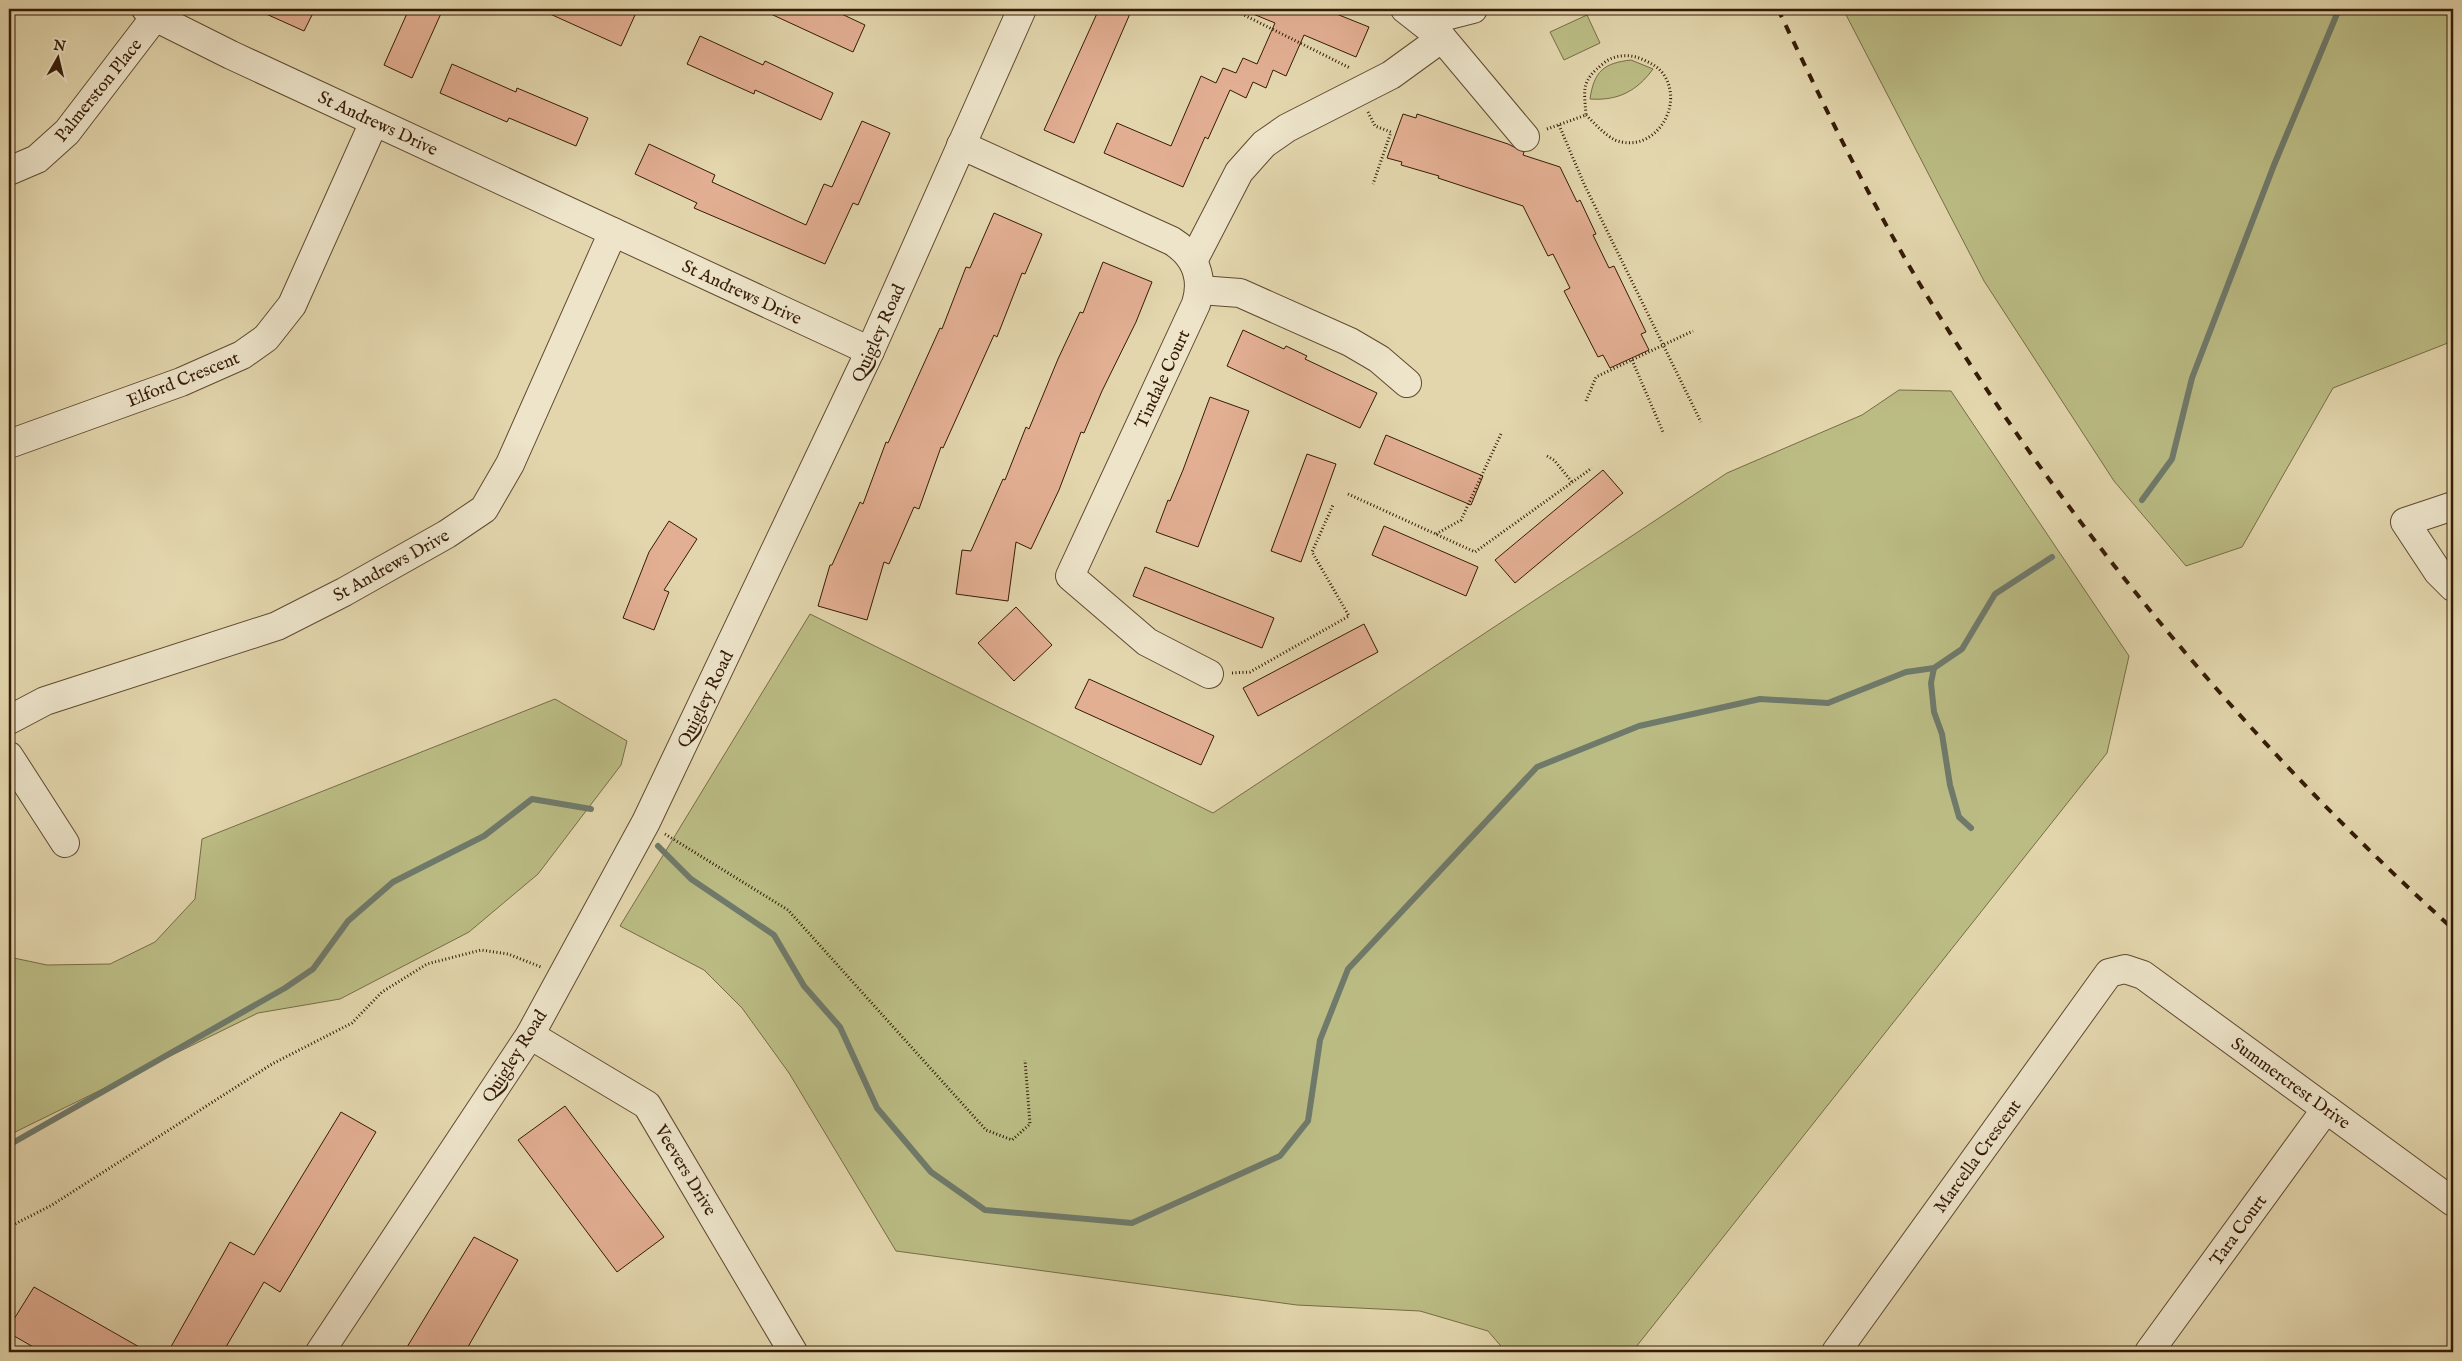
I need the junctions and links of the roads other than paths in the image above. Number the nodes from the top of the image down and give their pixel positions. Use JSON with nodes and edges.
{"nodes":[{"id":1,"x":1022,"y":9,"type":"edge"},
{"id":2,"x":1473,"y":9,"type":"edge"},
{"id":3,"x":151,"y":13,"type":"edge"},
{"id":4,"x":1423,"y":23,"type":"edge"},
{"id":5,"x":374,"y":122,"type":"junction"},
{"id":6,"x":1525,"y":137,"type":"road end"},
{"id":7,"x":961,"y":145,"type":"junction"},
{"id":8,"x":9,"y":171,"type":"edge"},
{"id":9,"x":613,"y":232,"type":"junction"},
{"id":10,"x":1193,"y":261,"type":"junction"},
{"id":11,"x":1200,"y":290,"type":"junction"},
{"id":12,"x":870,"y":351,"type":"junction"},
{"id":13,"x":1407,"y":383,"type":"dead end"},
{"id":14,"x":9,"y":444,"type":"edge"},
{"id":15,"x":2453,"y":506,"type":"edge"},
{"id":16,"x":2453,"y":587,"type":"edge"},
{"id":17,"x":1209,"y":674,"type":"road end"},
{"id":18,"x":9,"y":720,"type":"edge"},
{"id":19,"x":9,"y":756,"type":"edge"},
{"id":20,"x":65,"y":843,"type":"dead end"},
{"id":21,"x":2125,"y":969,"type":"joint"},
{"id":22,"x":530,"y":1035,"type":"junction"},
{"id":23,"x":2326,"y":1108,"type":"junction"},
{"id":24,"x":2453,"y":1202,"type":"edge"},
{"id":25,"x":320,"y":1352,"type":"edge"},
{"id":26,"x":793,"y":1352,"type":"edge"},
{"id":27,"x":1836,"y":1352,"type":"edge"},
{"id":28,"x":2149,"y":1352,"type":"edge"}],
"edges":[{"from":1,"to":7,"type":"street","name":"Quigley Road"},
{"from":2,"to":4,"type":"street"},
{"from":3,"to":5,"type":"street","name":"St Andrews Drive"},
{"from":3,"to":8,"type":"street","name":"Palmerston Place"},
{"from":4,"to":6,"type":"street"},
{"from":4,"to":10,"type":"street"},
{"from":5,"to":9,"type":"street","name":"St Andrews Drive"},
{"from":5,"to":14,"type":"street","name":"Elford Crescent"},
{"from":7,"to":10,"type":"street"},
{"from":7,"to":12,"type":"street","name":"Quigley Road"},
{"from":9,"to":12,"type":"street","name":"St Andrews Drive"},
{"from":9,"to":18,"type":"street","name":"St Andrews Drive"},
{"from":10,"to":11,"type":"street"},
{"from":11,"to":13,"type":"street"},
{"from":11,"to":17,"type":"street","name":"Tindale Court"},
{"from":12,"to":22,"type":"street","name":"Quigley Road"},
{"from":15,"to":16,"type":"street"},
{"from":19,"to":20,"type":"street"},
{"from":21,"to":23,"type":"street","name":"Summercrest Drive"},
{"from":21,"to":27,"type":"street","name":"Marcella Crescent"},
{"from":22,"to":25,"type":"street","name":"Quigley Road"},
{"from":22,"to":26,"type":"street","name":"Veevers Drive"},
{"from":23,"to":24,"type":"street","name":"Summercrest Drive"},
{"from":23,"to":28,"type":"street","name":"Tara Court"}]}
